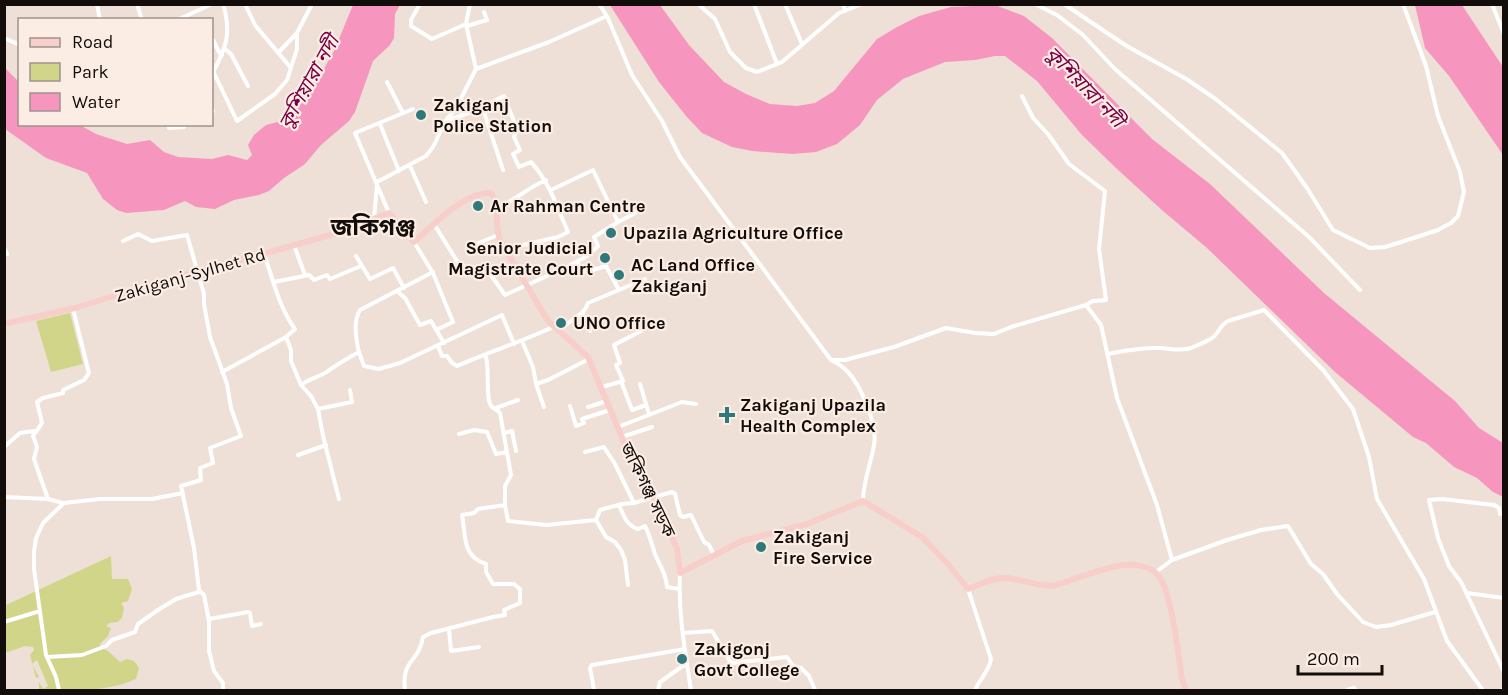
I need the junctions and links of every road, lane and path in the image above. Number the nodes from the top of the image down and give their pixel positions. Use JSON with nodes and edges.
{"nodes":[{"id":1,"x":212,"y":4,"type":"edge"},
{"id":2,"x":224,"y":4,"type":"edge"},
{"id":3,"x":245,"y":4,"type":"edge"},
{"id":4,"x":312,"y":4,"type":"edge"},
{"id":5,"x":420,"y":4,"type":"edge"},
{"id":6,"x":470,"y":4,"type":"edge"},
{"id":7,"x":599,"y":4,"type":"edge"},
{"id":8,"x":698,"y":4,"type":"edge"},
{"id":9,"x":754,"y":4,"type":"edge"},
{"id":10,"x":785,"y":4,"type":"edge"},
{"id":11,"x":843,"y":4,"type":"edge"},
{"id":12,"x":862,"y":4,"type":"edge"},
{"id":13,"x":1035,"y":4,"type":"edge"},
{"id":14,"x":1064,"y":4,"type":"edge"},
{"id":15,"x":1403,"y":4,"type":"edge"},
{"id":16,"x":1492,"y":4,"type":"edge"},
{"id":17,"x":201,"y":7,"type":"edge"},
{"id":18,"x":853,"y":7,"type":"edge"},
{"id":19,"x":845,"y":11,"type":"junction"},
{"id":20,"x":484,"y":12,"type":"dead end"},
{"id":21,"x":608,"y":16,"type":"junction"},
{"id":22,"x":181,"y":18,"type":"edge"},
{"id":23,"x":467,"y":25,"type":"junction"},
{"id":24,"x":297,"y":33,"type":"junction"},
{"id":25,"x":1503,"y":34,"type":"edge"},
{"id":26,"x":4,"y":38,"type":"edge"},
{"id":27,"x":213,"y":40,"type":"dead end"},
{"id":28,"x":18,"y":44,"type":"edge"},
{"id":29,"x":802,"y":44,"type":"junction"},
{"id":30,"x":225,"y":49,"type":"junction"},
{"id":31,"x":278,"y":53,"type":"junction"},
{"id":32,"x":222,"y":55,"type":"junction"},
{"id":33,"x":777,"y":64,"type":"junction"},
{"id":34,"x":291,"y":68,"type":"junction"},
{"id":35,"x":476,"y":69,"type":"junction"},
{"id":36,"x":213,"y":70,"type":"edge"},
{"id":37,"x":213,"y":74,"type":"edge"},
{"id":38,"x":387,"y":82,"type":"dead end"},
{"id":39,"x":248,"y":86,"type":"dead end"},
{"id":40,"x":1022,"y":96,"type":"dead end"},
{"id":41,"x":482,"y":106,"type":"junction"},
{"id":42,"x":413,"y":110,"type":"dead end"},
{"id":43,"x":403,"y":113,"type":"junction"},
{"id":44,"x":446,"y":120,"type":"junction"},
{"id":45,"x":380,"y":124,"type":"junction"},
{"id":46,"x":184,"y":126,"type":"edge"},
{"id":47,"x":169,"y":128,"type":"dead end"},
{"id":48,"x":410,"y":166,"type":"junction"},
{"id":49,"x":503,"y":170,"type":"dead end"},
{"id":50,"x":399,"y":171,"type":"junction"},
{"id":51,"x":546,"y":180,"type":"junction"},
{"id":52,"x":376,"y":182,"type":"junction"},
{"id":53,"x":551,"y":190,"type":"junction"},
{"id":54,"x":426,"y":202,"type":"dead end"},
{"id":55,"x":496,"y":208,"type":"junction"},
{"id":56,"x":643,"y":208,"type":"dead end"},
{"id":57,"x":389,"y":213,"type":"junction"},
{"id":58,"x":374,"y":218,"type":"junction"},
{"id":59,"x":618,"y":222,"type":"junction"},
{"id":60,"x":434,"y":223,"type":"junction"},
{"id":61,"x":498,"y":235,"type":"junction"},
{"id":62,"x":123,"y":241,"type":"dead end"},
{"id":63,"x":414,"y":242,"type":"junction"},
{"id":64,"x":479,"y":243,"type":"dead end"},
{"id":65,"x":294,"y":245,"type":"junction"},
{"id":66,"x":4,"y":248,"type":"edge"},
{"id":67,"x":505,"y":249,"type":"junction"},
{"id":68,"x":264,"y":254,"type":"junction"},
{"id":69,"x":4,"y":255,"type":"edge"},
{"id":70,"x":356,"y":256,"type":"dead end"},
{"id":71,"x":575,"y":262,"type":"junction"},
{"id":72,"x":361,"y":266,"type":"junction"},
{"id":73,"x":199,"y":272,"type":"junction"},
{"id":74,"x":433,"y":272,"type":"junction"},
{"id":75,"x":306,"y":276,"type":"junction"},
{"id":76,"x":645,"y":279,"type":"dead end"},
{"id":77,"x":274,"y":282,"type":"junction"},
{"id":78,"x":527,"y":285,"type":"junction"},
{"id":79,"x":404,"y":288,"type":"junction"},
{"id":80,"x":620,"y":290,"type":"junction"},
{"id":81,"x":1360,"y":290,"type":"dead end"},
{"id":82,"x":398,"y":292,"type":"junction"},
{"id":83,"x":1086,"y":305,"type":"junction"},
{"id":84,"x":72,"y":308,"type":"junction"},
{"id":85,"x":582,"y":313,"type":"junction"},
{"id":86,"x":4,"y":324,"type":"edge"},
{"id":87,"x":438,"y":329,"type":"junction"},
{"id":88,"x":556,"y":330,"type":"junction"},
{"id":89,"x":590,"y":331,"type":"dead end"},
{"id":90,"x":641,"y":331,"type":"dead end"},
{"id":91,"x":286,"y":337,"type":"junction"},
{"id":92,"x":522,"y":341,"type":"junction"},
{"id":93,"x":444,"y":343,"type":"junction"},
{"id":94,"x":514,"y":344,"type":"junction"},
{"id":95,"x":438,"y":346,"type":"junction"},
{"id":96,"x":359,"y":352,"type":"junction"},
{"id":97,"x":1107,"y":354,"type":"junction"},
{"id":98,"x":485,"y":355,"type":"junction"},
{"id":99,"x":589,"y":359,"type":"junction"},
{"id":100,"x":831,"y":360,"type":"junction"},
{"id":101,"x":222,"y":372,"type":"junction"},
{"id":102,"x":621,"y":381,"type":"junction"},
{"id":103,"x":536,"y":384,"type":"junction"},
{"id":104,"x":640,"y":384,"type":"dead end"},
{"id":105,"x":301,"y":385,"type":"junction"},
{"id":106,"x":602,"y":387,"type":"junction"},
{"id":107,"x":350,"y":390,"type":"dead end"},
{"id":108,"x":518,"y":400,"type":"dead end"},
{"id":109,"x":608,"y":401,"type":"junction"},
{"id":110,"x":696,"y":404,"type":"dead end"},
{"id":111,"x":646,"y":405,"type":"junction"},
{"id":112,"x":570,"y":406,"type":"dead end"},
{"id":113,"x":544,"y":407,"type":"dead end"},
{"id":114,"x":588,"y":407,"type":"dead end"},
{"id":115,"x":496,"y":408,"type":"junction"},
{"id":116,"x":318,"y":410,"type":"junction"},
{"id":117,"x":611,"y":410,"type":"junction"},
{"id":118,"x":649,"y":414,"type":"junction"},
{"id":119,"x":618,"y":427,"type":"junction"},
{"id":120,"x":652,"y":427,"type":"dead end"},
{"id":121,"x":34,"y":431,"type":"junction"},
{"id":122,"x":504,"y":432,"type":"junction"},
{"id":123,"x":459,"y":434,"type":"dead end"},
{"id":124,"x":622,"y":437,"type":"junction"},
{"id":125,"x":326,"y":446,"type":"junction"},
{"id":126,"x":4,"y":447,"type":"edge"},
{"id":127,"x":516,"y":451,"type":"dead end"},
{"id":128,"x":507,"y":452,"type":"junction"},
{"id":129,"x":585,"y":452,"type":"dead end"},
{"id":130,"x":297,"y":454,"type":"dead end"},
{"id":131,"x":183,"y":493,"type":"junction"},
{"id":132,"x":4,"y":497,"type":"edge"},
{"id":133,"x":653,"y":497,"type":"junction"},
{"id":134,"x":48,"y":499,"type":"junction"},
{"id":135,"x":339,"y":499,"type":"dead end"},
{"id":136,"x":863,"y":501,"type":"junction"},
{"id":137,"x":64,"y":503,"type":"junction"},
{"id":138,"x":634,"y":503,"type":"junction"},
{"id":139,"x":505,"y":505,"type":"junction"},
{"id":140,"x":619,"y":505,"type":"junction"},
{"id":141,"x":1500,"y":514,"type":"dead end"},
{"id":142,"x":596,"y":520,"type":"junction"},
{"id":143,"x":714,"y":555,"type":"junction"},
{"id":144,"x":1172,"y":560,"type":"junction"},
{"id":145,"x":1156,"y":572,"type":"junction"},
{"id":146,"x":680,"y":573,"type":"junction"},
{"id":147,"x":628,"y":585,"type":"dead end"},
{"id":148,"x":679,"y":589,"type":"junction"},
{"id":149,"x":968,"y":589,"type":"junction"},
{"id":150,"x":200,"y":592,"type":"junction"},
{"id":151,"x":1466,"y":593,"type":"junction"},
{"id":152,"x":1503,"y":598,"type":"edge"},
{"id":153,"x":40,"y":611,"type":"junction"},
{"id":154,"x":1435,"y":612,"type":"junction"},
{"id":155,"x":209,"y":619,"type":"junction"},
{"id":156,"x":4,"y":622,"type":"edge"},
{"id":157,"x":261,"y":624,"type":"dead end"},
{"id":158,"x":449,"y":629,"type":"junction"},
{"id":159,"x":682,"y":633,"type":"junction"},
{"id":160,"x":479,"y":647,"type":"dead end"},
{"id":161,"x":685,"y":649,"type":"junction"},
{"id":162,"x":47,"y":657,"type":"junction"},
{"id":163,"x":687,"y":663,"type":"junction"},
{"id":164,"x":1503,"y":672,"type":"edge"},
{"id":165,"x":59,"y":690,"type":"edge"},
{"id":166,"x":224,"y":690,"type":"edge"},
{"id":167,"x":405,"y":690,"type":"edge"},
{"id":168,"x":594,"y":690,"type":"edge"},
{"id":169,"x":658,"y":690,"type":"edge"},
{"id":170,"x":691,"y":690,"type":"edge"},
{"id":171,"x":815,"y":690,"type":"edge"},
{"id":172,"x":975,"y":690,"type":"edge"},
{"id":173,"x":1186,"y":690,"type":"edge"},
{"id":174,"x":1347,"y":690,"type":"edge"},
{"id":175,"x":1355,"y":690,"type":"edge"},
{"id":176,"x":1481,"y":690,"type":"edge"}],
"edges":[{"from":1,"to":17,"type":"street"},
{"from":2,"to":30,"type":"street"},
{"from":3,"to":31,"type":"street"},
{"from":4,"to":24,"type":"street"},
{"from":5,"to":23,"type":"street"},
{"from":6,"to":23,"type":"street"},
{"from":7,"to":21,"type":"street"},
{"from":8,"to":33,"type":"street"},
{"from":9,"to":33,"type":"street"},
{"from":10,"to":29,"type":"street"},
{"from":11,"to":19,"type":"street"},
{"from":12,"to":18,"type":"street"},
{"from":13,"to":81,"type":"street"},
{"from":14,"to":15,"type":"street"},
{"from":16,"to":25,"type":"street"},
{"from":17,"to":22,"type":"street"},
{"from":18,"to":19,"type":"street"},
{"from":19,"to":29,"type":"street"},
{"from":20,"to":23,"type":"street"},
{"from":21,"to":35,"type":"street"},
{"from":21,"to":100,"type":"street"},
{"from":23,"to":35,"type":"street"},
{"from":24,"to":31,"type":"street"},
{"from":24,"to":34,"type":"street"},
{"from":26,"to":28,"type":"street"},
{"from":27,"to":32,"type":"street"},
{"from":29,"to":33,"type":"street"},
{"from":30,"to":32,"type":"street"},
{"from":30,"to":39,"type":"street"},
{"from":31,"to":34,"type":"street"},
{"from":32,"to":36,"type":"street"},
{"from":34,"to":37,"type":"street"},
{"from":35,"to":44,"type":"street"},
{"from":38,"to":43,"type":"street"},
{"from":40,"to":83,"type":"street"},
{"from":41,"to":44,"type":"street"},
{"from":41,"to":49,"type":"street"},
{"from":41,"to":51,"type":"street"},
{"from":42,"to":43,"type":"street"},
{"from":43,"to":45,"type":"street"},
{"from":44,"to":48,"type":"street"},
{"from":45,"to":50,"type":"street"},
{"from":45,"to":52,"type":"street"},
{"from":46,"to":47,"type":"street"},
{"from":48,"to":50,"type":"street"},
{"from":48,"to":54,"type":"street"},
{"from":50,"to":52,"type":"street"},
{"from":51,"to":53,"type":"street"},
{"from":51,"to":55,"type":"street"},
{"from":52,"to":57,"type":"street"},
{"from":52,"to":58,"type":"street"},
{"from":53,"to":59,"type":"street"},
{"from":53,"to":67,"type":"street"},
{"from":55,"to":60,"type":"main road"},
{"from":55,"to":61,"type":"main road","name":"জকিগঞ্জ সড়ক"},
{"from":56,"to":59,"type":"street"},
{"from":57,"to":58,"type":"main road"},
{"from":57,"to":63,"type":"main road"},
{"from":58,"to":65,"type":"main road","name":"Zakiganj-Sylhet Rd"},
{"from":59,"to":71,"type":"street"},
{"from":60,"to":63,"type":"main road"},
{"from":60,"to":78,"type":"street"},
{"from":61,"to":64,"type":"street"},
{"from":61,"to":67,"type":"main road","name":"জকিগঞ্জ সড়ক"},
{"from":62,"to":73,"type":"street"},
{"from":63,"to":74,"type":"street"},
{"from":65,"to":68,"type":"main road","name":"Zakiganj-Sylhet Rd"},
{"from":65,"to":75,"type":"street"},
{"from":66,"to":69,"type":"street"},
{"from":67,"to":78,"type":"main road","name":"জকিগঞ্জ সড়ক"},
{"from":68,"to":73,"type":"main road","name":"Zakiganj-Sylhet Rd"},
{"from":68,"to":77,"type":"street"},
{"from":70,"to":72,"type":"street"},
{"from":71,"to":78,"type":"street"},
{"from":71,"to":80,"type":"street"},
{"from":72,"to":75,"type":"street"},
{"from":72,"to":79,"type":"street"},
{"from":73,"to":84,"type":"main road","name":"Zakiganj-Sylhet Rd"},
{"from":73,"to":101,"type":"street"},
{"from":74,"to":79,"type":"street"},
{"from":74,"to":87,"type":"street"},
{"from":75,"to":77,"type":"street"},
{"from":76,"to":80,"type":"street"},
{"from":77,"to":91,"type":"street"},
{"from":78,"to":88,"type":"main road","name":"জকিগঞ্জ সড়ক"},
{"from":79,"to":82,"type":"street"},
{"from":80,"to":85,"type":"street"},
{"from":82,"to":87,"type":"street"},
{"from":82,"to":96,"type":"street"},
{"from":83,"to":97,"type":"street"},
{"from":83,"to":100,"type":"street"},
{"from":84,"to":86,"type":"main road","name":"Zakiganj-Sylhet Rd"},
{"from":84,"to":121,"type":"street"},
{"from":85,"to":88,"type":"street"},
{"from":85,"to":89,"type":"street"},
{"from":87,"to":93,"type":"street"},
{"from":88,"to":92,"type":"street"},
{"from":88,"to":99,"type":"main road","name":"জকিগঞ্জ সড়ক"},
{"from":90,"to":102,"type":"street"},
{"from":91,"to":101,"type":"street"},
{"from":91,"to":105,"type":"street"},
{"from":92,"to":94,"type":"street"},
{"from":92,"to":103,"type":"street"},
{"from":93,"to":94,"type":"street"},
{"from":93,"to":95,"type":"street"},
{"from":94,"to":98,"type":"street"},
{"from":95,"to":96,"type":"street"},
{"from":95,"to":98,"type":"street"},
{"from":96,"to":105,"type":"street"},
{"from":97,"to":144,"type":"street"},
{"from":97,"to":154,"type":"street"},
{"from":98,"to":115,"type":"street"},
{"from":99,"to":103,"type":"street"},
{"from":99,"to":106,"type":"main road","name":"জকিগঞ্জ সড়ক"},
{"from":100,"to":136,"type":"street"},
{"from":101,"to":131,"type":"street"},
{"from":102,"to":106,"type":"street"},
{"from":102,"to":111,"type":"street"},
{"from":103,"to":113,"type":"street"},
{"from":104,"to":111,"type":"street"},
{"from":105,"to":116,"type":"street"},
{"from":106,"to":109,"type":"main road","name":"জকিগঞ্জ সড়ক"},
{"from":107,"to":116,"type":"street"},
{"from":108,"to":115,"type":"street"},
{"from":109,"to":114,"type":"street"},
{"from":109,"to":117,"type":"main road","name":"জকিগঞ্জ সড়ক"},
{"from":110,"to":118,"type":"street"},
{"from":111,"to":118,"type":"street"},
{"from":112,"to":117,"type":"street"},
{"from":115,"to":122,"type":"street"},
{"from":116,"to":125,"type":"street"},
{"from":117,"to":119,"type":"main road","name":"জকিগঞ্জ সড়ক"},
{"from":118,"to":119,"type":"street"},
{"from":119,"to":124,"type":"main road","name":"জকিগঞ্জ সড়ক"},
{"from":120,"to":124,"type":"street"},
{"from":121,"to":126,"type":"street"},
{"from":121,"to":134,"type":"street"},
{"from":122,"to":127,"type":"street"},
{"from":122,"to":128,"type":"street"},
{"from":123,"to":128,"type":"street"},
{"from":124,"to":133,"type":"main road","name":"জকিগঞ্জ সড়ক"},
{"from":125,"to":130,"type":"street"},
{"from":125,"to":135,"type":"street"},
{"from":128,"to":139,"type":"street"},
{"from":129,"to":138,"type":"street"},
{"from":131,"to":137,"type":"street"},
{"from":131,"to":150,"type":"street"},
{"from":132,"to":134,"type":"street"},
{"from":133,"to":138,"type":"street"},
{"from":133,"to":143,"type":"street"},
{"from":133,"to":146,"type":"main road","name":"জকিগঞ্জ সড়ক"},
{"from":134,"to":137,"type":"street"},
{"from":136,"to":143,"type":"main road"},
{"from":136,"to":149,"type":"main road"},
{"from":137,"to":153,"type":"street"},
{"from":138,"to":140,"type":"street"},
{"from":139,"to":142,"type":"street"},
{"from":139,"to":158,"type":"street"},
{"from":140,"to":142,"type":"street"},
{"from":140,"to":148,"type":"street"},
{"from":141,"to":151,"type":"street"},
{"from":142,"to":147,"type":"street"},
{"from":143,"to":146,"type":"main road"},
{"from":144,"to":145,"type":"street"},
{"from":144,"to":154,"type":"street"},
{"from":145,"to":149,"type":"main road"},
{"from":145,"to":173,"type":"main road"},
{"from":146,"to":148,"type":"street"},
{"from":148,"to":159,"type":"street"},
{"from":149,"to":172,"type":"street"},
{"from":150,"to":155,"type":"street"},
{"from":150,"to":162,"type":"street"},
{"from":151,"to":152,"type":"street"},
{"from":151,"to":164,"type":"street"},
{"from":153,"to":156,"type":"street"},
{"from":153,"to":162,"type":"street"},
{"from":154,"to":176,"type":"street"},
{"from":155,"to":157,"type":"street"},
{"from":155,"to":166,"type":"street"},
{"from":158,"to":160,"type":"street"},
{"from":158,"to":167,"type":"street"},
{"from":159,"to":161,"type":"street"},
{"from":159,"to":171,"type":"street"},
{"from":161,"to":163,"type":"street"},
{"from":161,"to":168,"type":"street"},
{"from":162,"to":165,"type":"street"},
{"from":163,"to":169,"type":"street"},
{"from":163,"to":170,"type":"street"},
{"from":174,"to":175,"type":"street"}]}
